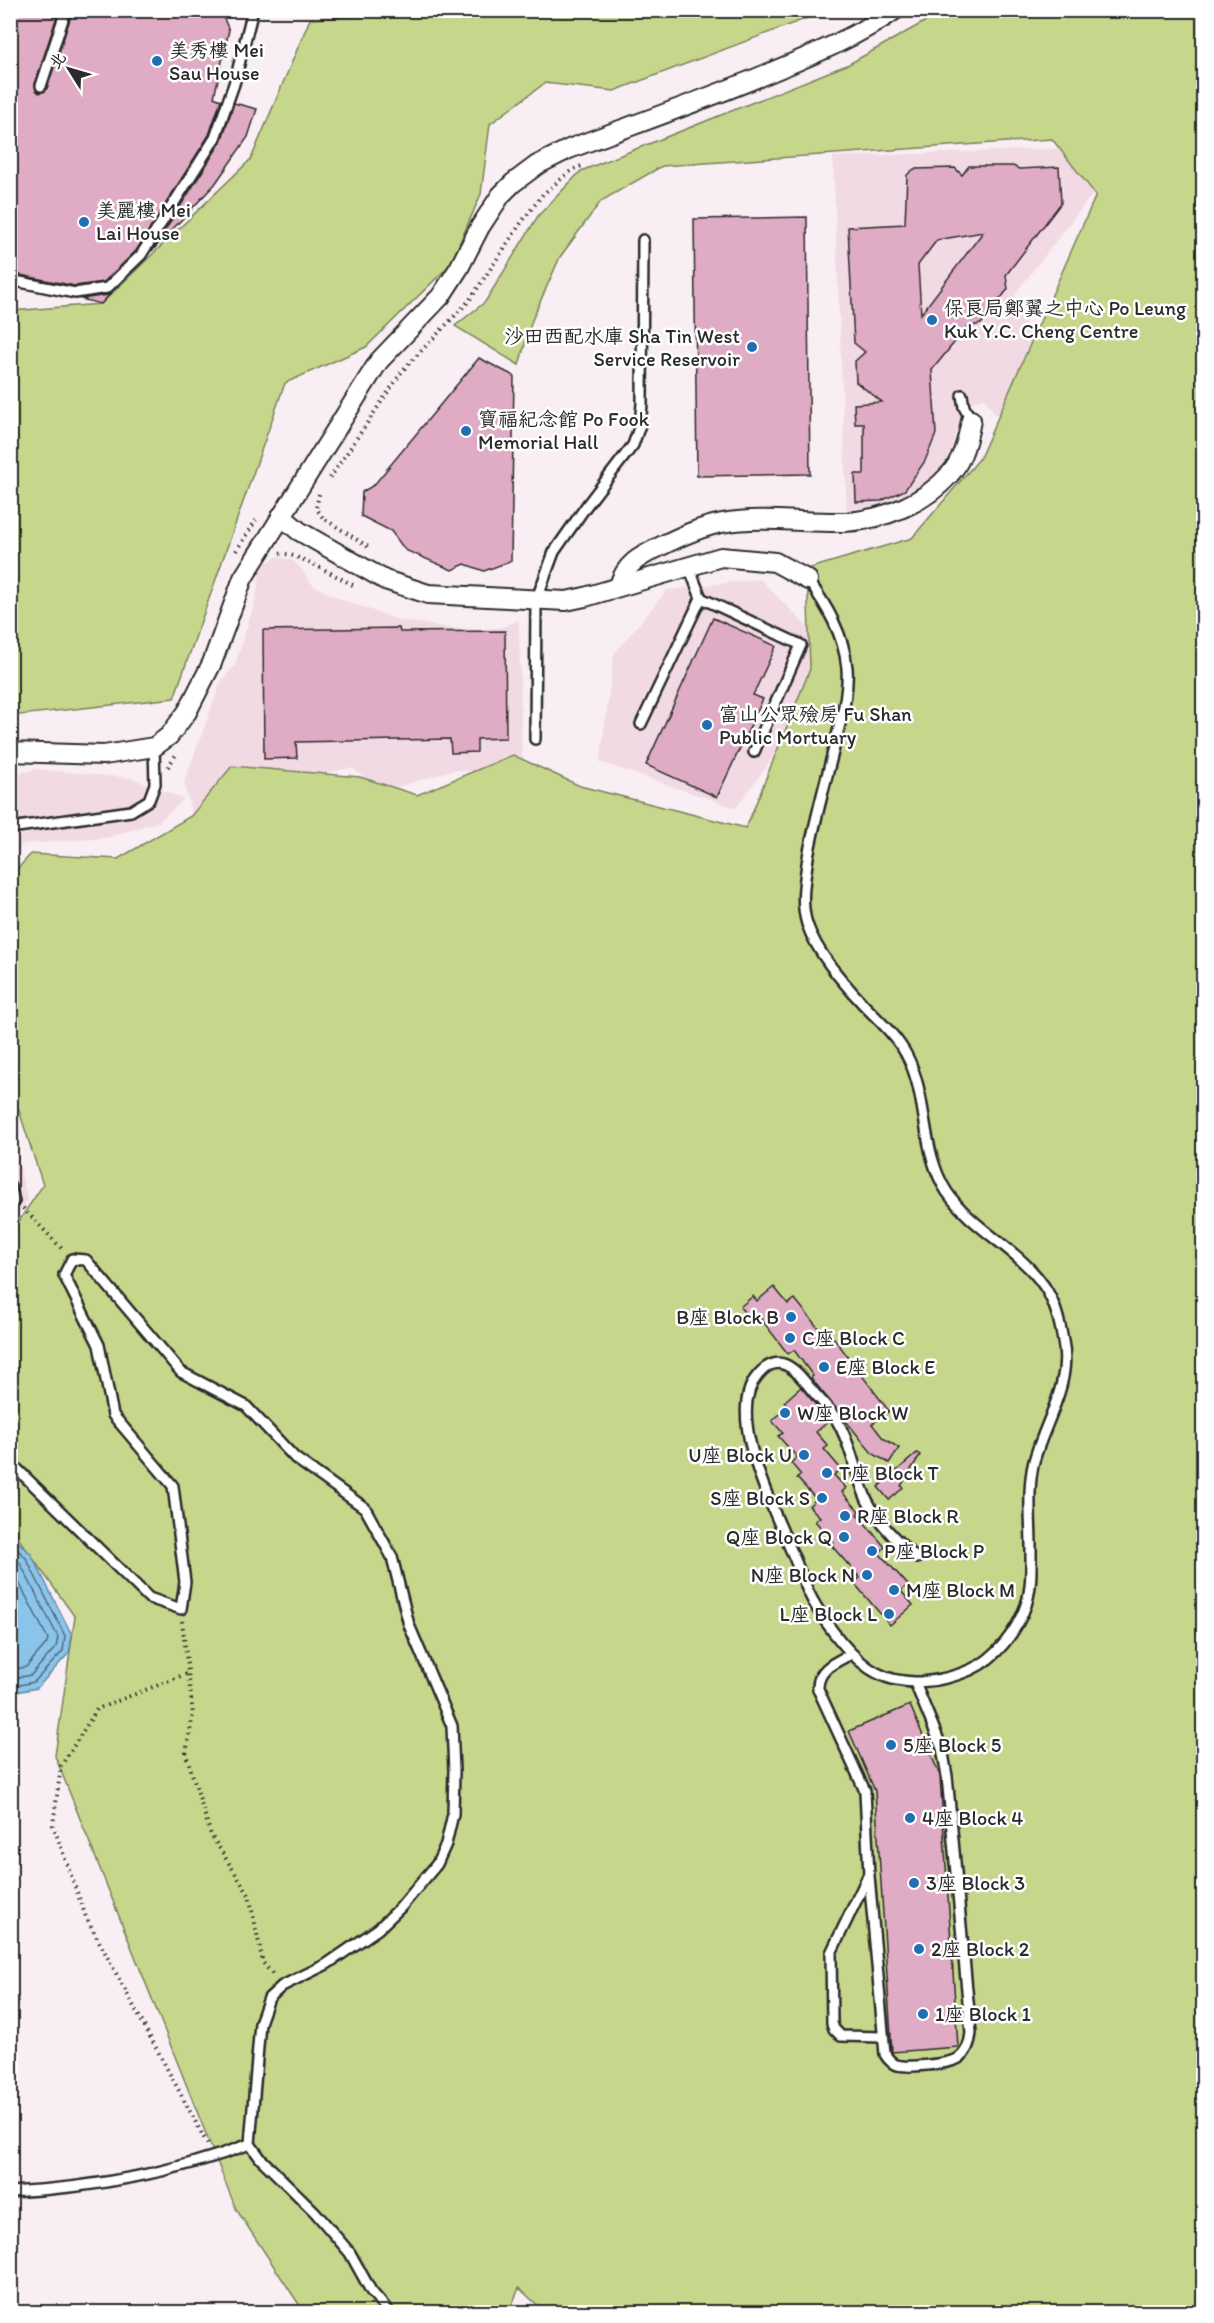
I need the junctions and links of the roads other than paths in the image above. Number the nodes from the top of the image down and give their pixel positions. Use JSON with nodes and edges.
{"nodes":[{"id":1,"x":66,"y":10,"type":"edge"},
{"id":2,"x":253,"y":10,"type":"edge"},
{"id":3,"x":895,"y":10,"type":"edge"},
{"id":4,"x":41,"y":86,"type":"dead end"},
{"id":5,"x":644,"y":240,"type":"dead end"},
{"id":6,"x":10,"y":280,"type":"edge"},
{"id":7,"x":962,"y":395,"type":"dead end"},
{"id":8,"x":971,"y":420,"type":"joint"},
{"id":9,"x":281,"y":516,"type":"junction"},
{"id":10,"x":689,"y":567,"type":"junction"},
{"id":11,"x":808,"y":580,"type":"joint"},
{"id":12,"x":619,"y":586,"type":"junction"},
{"id":13,"x":701,"y":598,"type":"junction"},
{"id":14,"x":536,"y":601,"type":"junction"},
{"id":15,"x":641,"y":724,"type":"dead end"},
{"id":16,"x":535,"y":740,"type":"dead end"},
{"id":17,"x":154,"y":747,"type":"junction"},
{"id":18,"x":10,"y":750,"type":"edge"},
{"id":19,"x":754,"y":752,"type":"dead end"},
{"id":20,"x":10,"y":828,"type":"edge"},
{"id":21,"x":10,"y":1186,"type":"edge"},
{"id":22,"x":12,"y":1203,"type":"edge"},
{"id":23,"x":10,"y":1462,"type":"edge"},
{"id":24,"x":917,"y":1558,"type":"dead end"},
{"id":25,"x":851,"y":1654,"type":"junction"},
{"id":26,"x":915,"y":1683,"type":"junction"},
{"id":27,"x":868,"y":1875,"type":"junction"},
{"id":28,"x":883,"y":2037,"type":"junction"},
{"id":29,"x":250,"y":2144,"type":"junction"},
{"id":30,"x":10,"y":2192,"type":"edge"},
{"id":31,"x":389,"y":2313,"type":"edge"}],
"edges":[{"from":1,"to":4,"type":"lane"},
{"from":2,"to":6,"type":"lane"},
{"from":3,"to":9,"type":"street"},
{"from":5,"to":14,"type":"lane"},
{"from":7,"to":8,"type":"lane"},
{"from":8,"to":12,"type":"street"},
{"from":9,"to":14,"type":"street"},
{"from":9,"to":17,"type":"street"},
{"from":10,"to":11,"type":"street"},
{"from":10,"to":12,"type":"street"},
{"from":10,"to":13,"type":"lane"},
{"from":11,"to":26,"type":"lane"},
{"from":12,"to":14,"type":"street"},
{"from":13,"to":15,"type":"lane"},
{"from":13,"to":19,"type":"lane"},
{"from":14,"to":16,"type":"lane"},
{"from":17,"to":18,"type":"street"},
{"from":17,"to":20,"type":"lane"},
{"from":21,"to":22,"type":"lane"},
{"from":23,"to":29,"type":"lane"},
{"from":24,"to":25,"type":"lane"},
{"from":25,"to":26,"type":"lane"},
{"from":25,"to":27,"type":"lane"},
{"from":26,"to":28,"type":"lane"},
{"from":27,"to":28,"type":"lane"},
{"from":27,"to":28,"type":"lane"},
{"from":29,"to":30,"type":"lane"},
{"from":29,"to":31,"type":"lane"}]}
